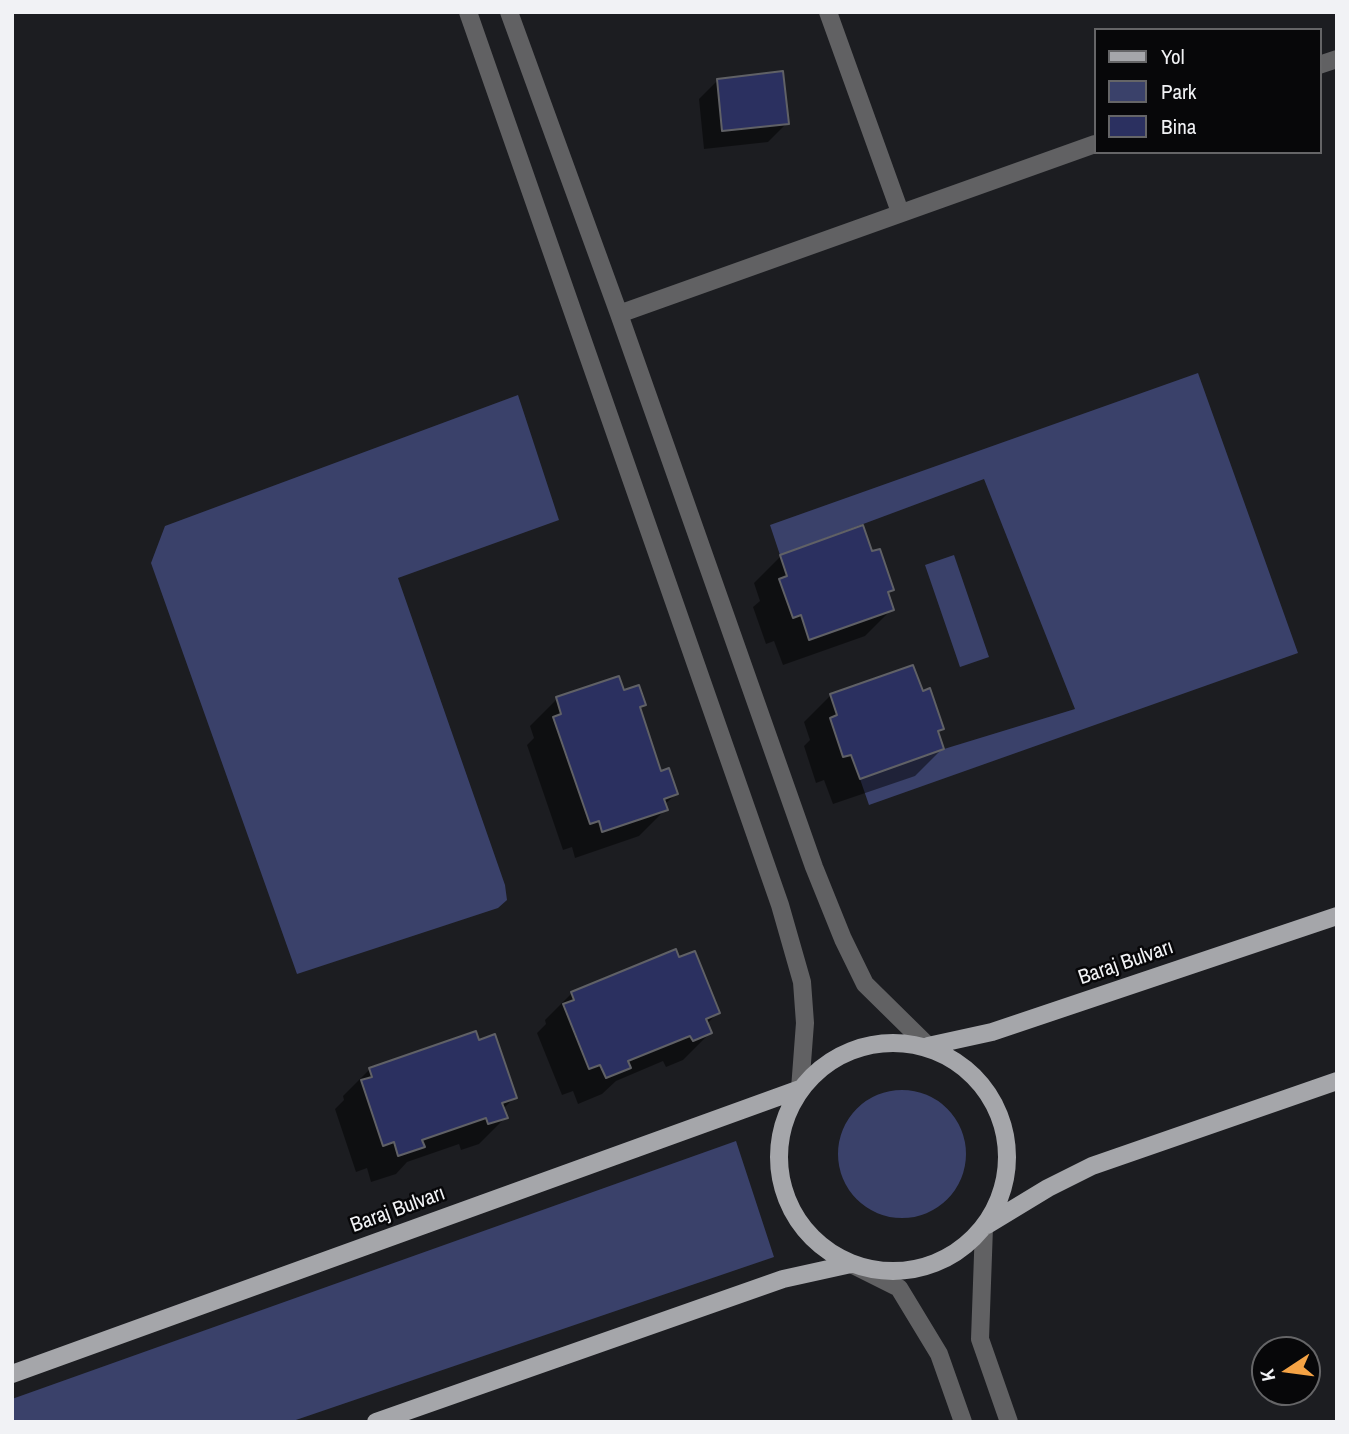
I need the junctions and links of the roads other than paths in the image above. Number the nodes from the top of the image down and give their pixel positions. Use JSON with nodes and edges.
{"nodes":[{"id":1,"x":468,"y":12,"type":"edge"},
{"id":2,"x":509,"y":12,"type":"edge"},
{"id":3,"x":828,"y":12,"type":"edge"},
{"id":4,"x":1094,"y":144,"type":"edge"},
{"id":5,"x":900,"y":212,"type":"junction"},
{"id":6,"x":618,"y":314,"type":"junction"},
{"id":7,"x":1337,"y":916,"type":"edge"},
{"id":8,"x":928,"y":1046,"type":"junction"},
{"id":9,"x":1337,"y":1081,"type":"edge"},
{"id":10,"x":800,"y":1089,"type":"junction"},
{"id":11,"x":985,"y":1227,"type":"junction"},
{"id":12,"x":851,"y":1264,"type":"junction"},
{"id":13,"x":12,"y":1374,"type":"edge"},
{"id":14,"x":376,"y":1422,"type":"edge"},
{"id":15,"x":963,"y":1422,"type":"edge"},
{"id":16,"x":1009,"y":1422,"type":"edge"}],
"edges":[{"from":1,"to":10,"type":"street"},
{"from":2,"to":6,"type":"street"},
{"from":3,"to":5,"type":"street"},
{"from":4,"to":5,"type":"street"},
{"from":5,"to":6,"type":"street"},
{"from":6,"to":8,"type":"street"},
{"from":7,"to":8,"type":"main road","name":"Baraj Bulvarı"},
{"from":8,"to":10,"type":"main road"},
{"from":8,"to":11,"type":"main road"},
{"from":9,"to":11,"type":"main road"},
{"from":10,"to":12,"type":"main road"},
{"from":10,"to":13,"type":"main road","name":"Baraj Bulvarı"},
{"from":11,"to":12,"type":"main road"},
{"from":11,"to":16,"type":"street"},
{"from":12,"to":14,"type":"main road"},
{"from":12,"to":15,"type":"street"}]}
